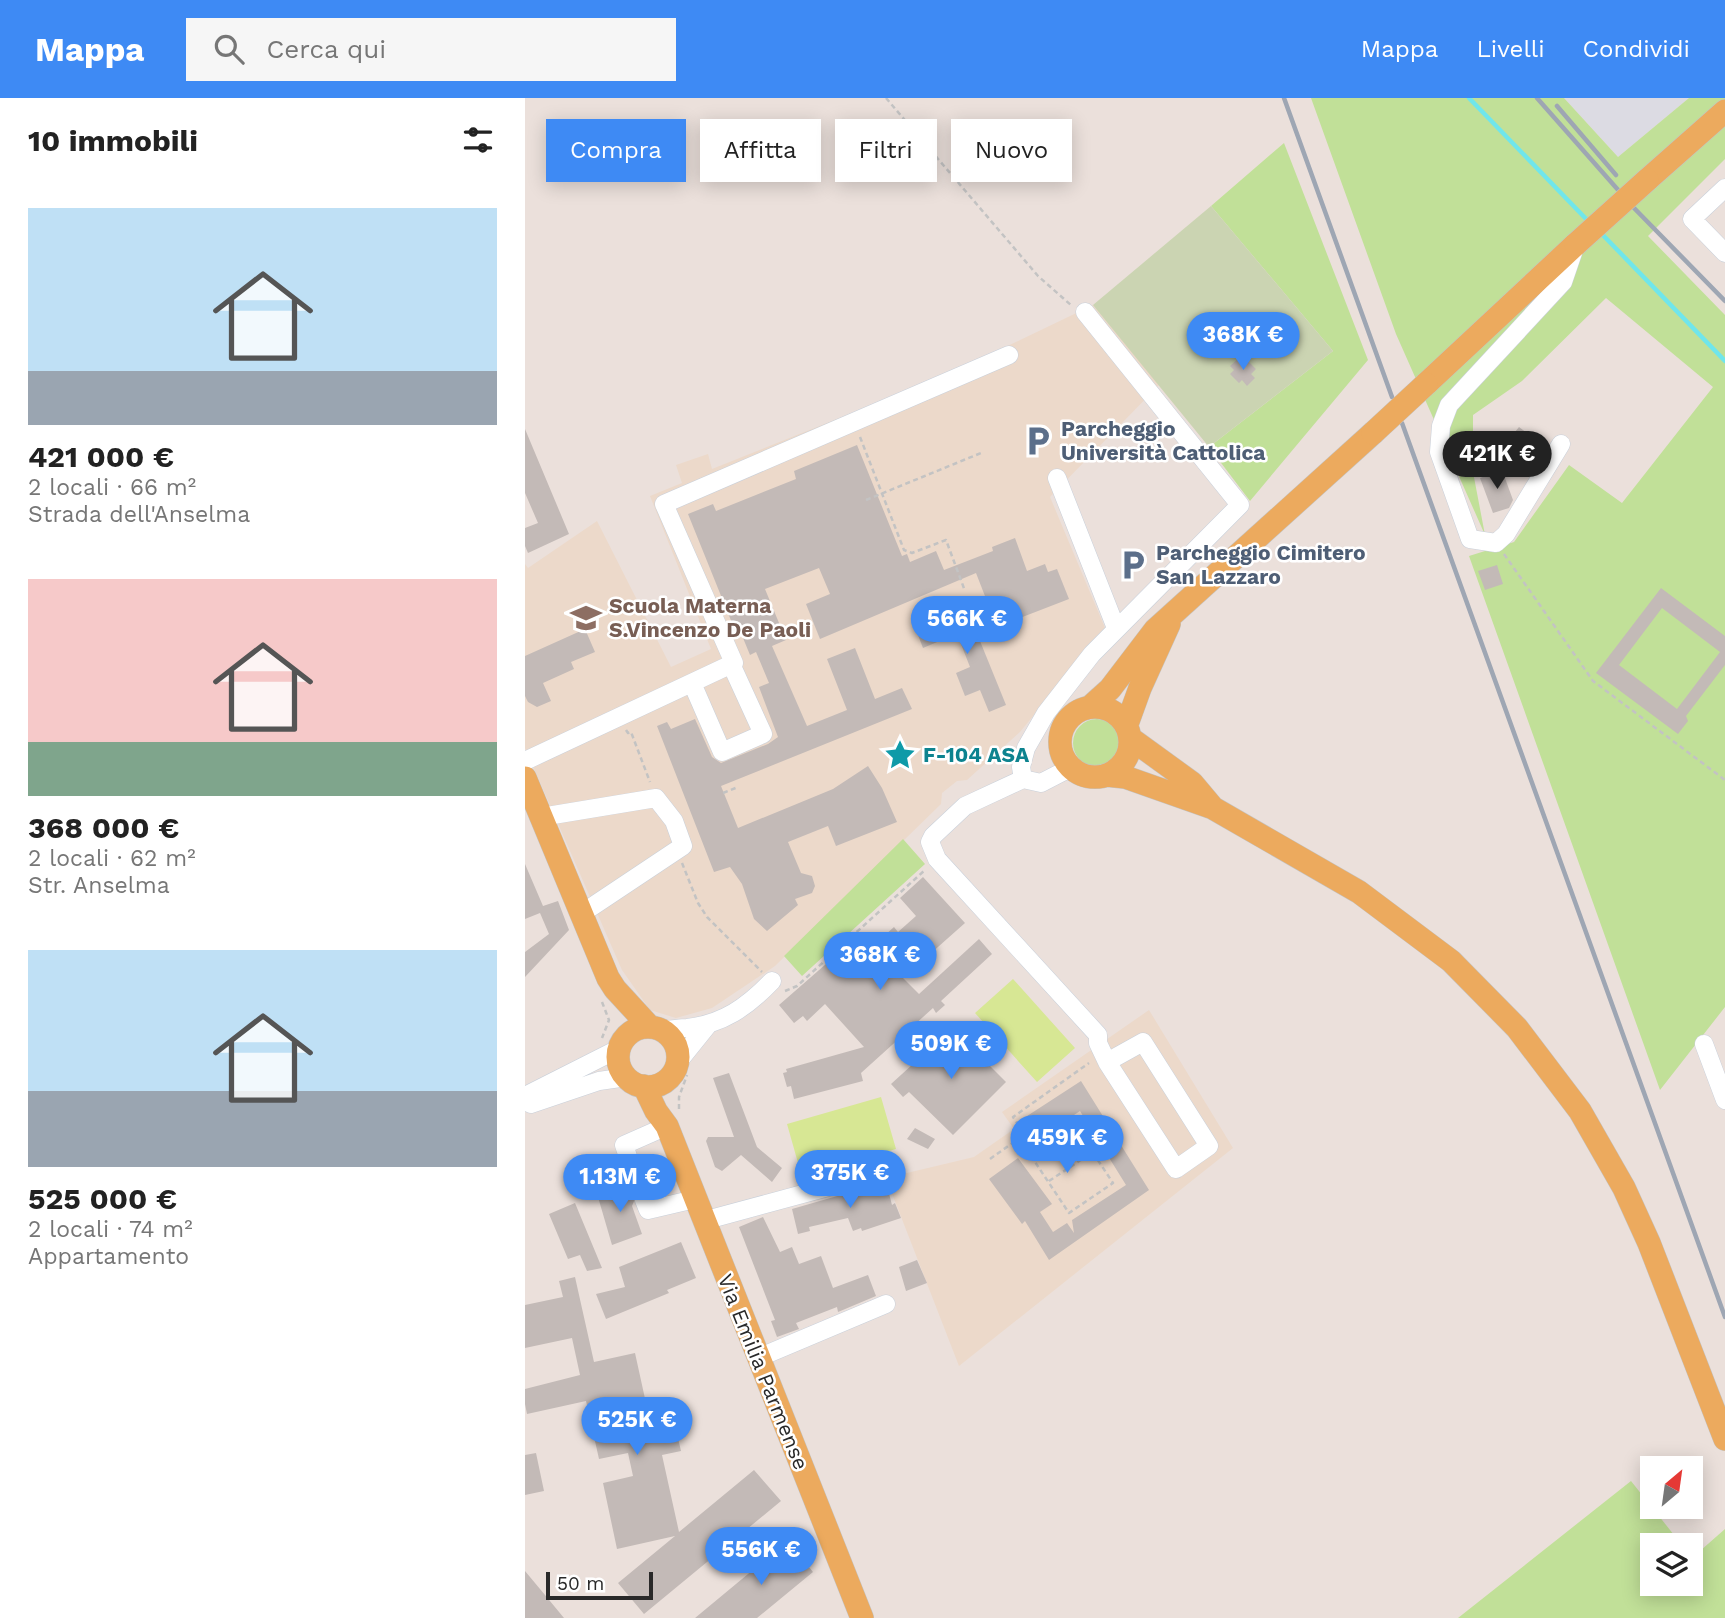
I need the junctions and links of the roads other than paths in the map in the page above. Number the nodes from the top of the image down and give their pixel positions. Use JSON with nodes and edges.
{"nodes":[{"id":1,"x":1725,"y":111,"type":"edge"},
{"id":2,"x":1725,"y":188,"type":"edge"},
{"id":3,"x":1576,"y":244,"type":"junction"},
{"id":4,"x":1725,"y":253,"type":"edge"},
{"id":5,"x":1085,"y":312,"type":"road end"},
{"id":6,"x":1009,"y":355,"type":"dead end"},
{"id":7,"x":1560,"y":444,"type":"dead end"},
{"id":8,"x":1057,"y":478,"type":"dead end"},
{"id":9,"x":1171,"y":617,"type":"junction"},
{"id":10,"x":1116,"y":628,"type":"junction"},
{"id":11,"x":733,"y":664,"type":"junction"},
{"id":12,"x":692,"y":683,"type":"junction"},
{"id":13,"x":1090,"y":707,"type":"junction"},
{"id":14,"x":1129,"y":731,"type":"junction"},
{"id":15,"x":525,"y":761,"type":"edge"},
{"id":16,"x":1070,"y":768,"type":"junction"},
{"id":17,"x":1106,"y":775,"type":"junction"},
{"id":18,"x":525,"y":778,"type":"edge"},
{"id":19,"x":1023,"y":779,"type":"junction"},
{"id":20,"x":1213,"y":808,"type":"junction"},
{"id":21,"x":541,"y":817,"type":"junction"},
{"id":22,"x":581,"y":914,"type":"junction"},
{"id":23,"x":772,"y":981,"type":"road end"},
{"id":24,"x":615,"y":989,"type":"junction"},
{"id":25,"x":707,"y":1026,"type":"junction"},
{"id":26,"x":655,"y":1028,"type":"junction"},
{"id":27,"x":622,"y":1044,"type":"junction"},
{"id":28,"x":1704,"y":1044,"type":"dead end"},
{"id":29,"x":1106,"y":1057,"type":"junction"},
{"id":30,"x":674,"y":1069,"type":"junction"},
{"id":31,"x":635,"y":1082,"type":"junction"},
{"id":32,"x":525,"y":1096,"type":"edge"},
{"id":33,"x":1725,"y":1100,"type":"edge"},
{"id":34,"x":525,"y":1101,"type":"edge"},
{"id":35,"x":667,"y":1126,"type":"junction"},
{"id":36,"x":880,"y":1173,"type":"dead end"},
{"id":37,"x":636,"y":1180,"type":"dead end"},
{"id":38,"x":695,"y":1199,"type":"junction"},
{"id":39,"x":644,"y":1200,"type":"dead end"},
{"id":40,"x":703,"y":1221,"type":"junction"},
{"id":41,"x":886,"y":1304,"type":"dead end"},
{"id":42,"x":758,"y":1358,"type":"junction"},
{"id":43,"x":1725,"y":1439,"type":"edge"},
{"id":44,"x":862,"y":1618,"type":"edge"}],
"edges":[{"from":1,"to":3,"type":"main road","bridge":true},
{"from":2,"to":4,"type":"street"},
{"from":3,"to":7,"type":"street"},
{"from":3,"to":9,"type":"main road","bridge":true},
{"from":5,"to":10,"type":"street"},
{"from":6,"to":11,"type":"street"},
{"from":8,"to":10,"type":"street"},
{"from":9,"to":13,"type":"main road"},
{"from":9,"to":14,"type":"main road"},
{"from":10,"to":19,"type":"street"},
{"from":11,"to":12,"type":"street"},
{"from":11,"to":12,"type":"street"},
{"from":12,"to":15,"type":"street"},
{"from":13,"to":14,"type":"main road"},
{"from":13,"to":16,"type":"main road"},
{"from":14,"to":17,"type":"main road"},
{"from":14,"to":20,"type":"main road"},
{"from":16,"to":17,"type":"main road"},
{"from":16,"to":19,"type":"street"},
{"from":17,"to":20,"type":"main road"},
{"from":18,"to":21,"type":"main road","name":"Via Emilia Parmense"},
{"from":19,"to":29,"type":"street"},
{"from":20,"to":43,"type":"main road"},
{"from":21,"to":22,"type":"main road","name":"Via Emilia Parmense"},
{"from":21,"to":22,"type":"street"},
{"from":22,"to":24,"type":"main road","name":"Via Emilia Parmense"},
{"from":23,"to":25,"type":"street"},
{"from":24,"to":26,"type":"main road","name":"Via Emilia Parmense"},
{"from":24,"to":27,"type":"main road","name":"Via Emilia Parmense"},
{"from":25,"to":26,"type":"street"},
{"from":25,"to":30,"type":"street"},
{"from":26,"to":27,"type":"main road"},
{"from":26,"to":30,"type":"main road","name":"Via Emilia Parmense"},
{"from":27,"to":31,"type":"main road","name":"Via Emilia Parmense"},
{"from":27,"to":32,"type":"street"},
{"from":28,"to":33,"type":"street"},
{"from":29,"to":29,"type":"street"},
{"from":30,"to":31,"type":"main road"},
{"from":30,"to":35,"type":"main road","name":"Via Emilia Parmense"},
{"from":31,"to":34,"type":"street"},
{"from":31,"to":35,"type":"main road","name":"Via Emilia Parmense"},
{"from":35,"to":37,"type":"street"},
{"from":35,"to":38,"type":"main road","name":"Via Emilia Parmense"},
{"from":36,"to":40,"type":"street"},
{"from":38,"to":39,"type":"street"},
{"from":38,"to":40,"type":"main road","name":"Via Emilia Parmense"},
{"from":40,"to":42,"type":"main road","name":"Via Emilia Parmense"},
{"from":41,"to":42,"type":"street"},
{"from":42,"to":44,"type":"main road","name":"Via Emilia Parmense"}]}
